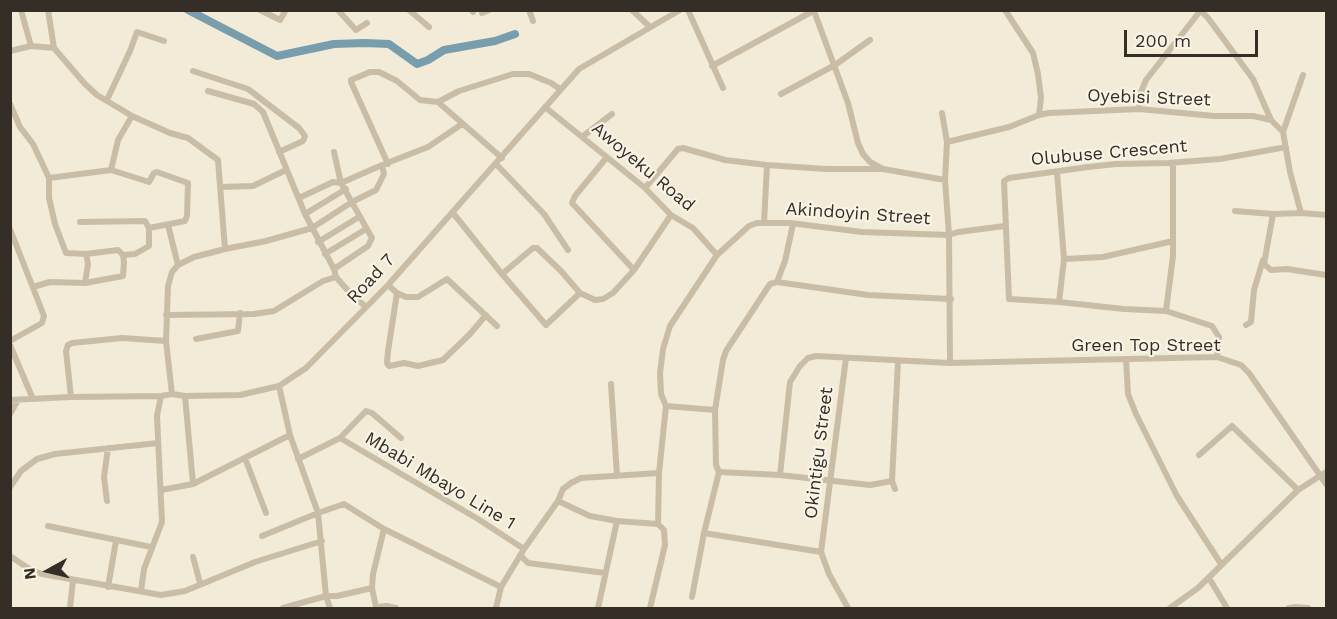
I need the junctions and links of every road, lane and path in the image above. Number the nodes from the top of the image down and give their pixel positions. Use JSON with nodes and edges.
{"nodes":[{"id":1,"x":21,"y":10,"type":"edge"},
{"id":2,"x":48,"y":10,"type":"edge"},
{"id":3,"x":260,"y":10,"type":"edge"},
{"id":4,"x":286,"y":10,"type":"edge"},
{"id":5,"x":338,"y":10,"type":"edge"},
{"id":6,"x":409,"y":10,"type":"edge"},
{"id":7,"x":529,"y":10,"type":"edge"},
{"id":8,"x":632,"y":10,"type":"edge"},
{"id":9,"x":680,"y":10,"type":"edge"},
{"id":10,"x":688,"y":10,"type":"edge"},
{"id":11,"x":1005,"y":10,"type":"edge"},
{"id":12,"x":815,"y":11,"type":"edge"},
{"id":13,"x":1201,"y":11,"type":"edge"},
{"id":14,"x":533,"y":21,"type":"dead end"},
{"id":15,"x":367,"y":23,"type":"dead end"},
{"id":16,"x":429,"y":27,"type":"dead end"},
{"id":17,"x":650,"y":27,"type":"junction"},
{"id":18,"x":870,"y":40,"type":"dead end"},
{"id":19,"x":164,"y":41,"type":"dead end"},
{"id":20,"x":32,"y":46,"type":"junction"},
{"id":21,"x":54,"y":48,"type":"junction"},
{"id":22,"x":10,"y":51,"type":"edge"},
{"id":23,"x":712,"y":66,"type":"junction"},
{"id":24,"x":835,"y":66,"type":"junction"},
{"id":25,"x":193,"y":71,"type":"dead end"},
{"id":26,"x":1303,"y":75,"type":"dead end"},
{"id":27,"x":723,"y":88,"type":"dead end"},
{"id":28,"x":560,"y":89,"type":"junction"},
{"id":29,"x":208,"y":91,"type":"dead end"},
{"id":30,"x":781,"y":94,"type":"dead end"},
{"id":31,"x":107,"y":100,"type":"junction"},
{"id":32,"x":438,"y":102,"type":"junction"},
{"id":33,"x":10,"y":104,"type":"edge"},
{"id":34,"x":545,"y":107,"type":"junction"},
{"id":35,"x":1139,"y":109,"type":"junction"},
{"id":36,"x":942,"y":113,"type":"dead end"},
{"id":37,"x":612,"y":114,"type":"dead end"},
{"id":38,"x":1039,"y":115,"type":"junction"},
{"id":39,"x":132,"y":116,"type":"junction"},
{"id":40,"x":1271,"y":120,"type":"junction"},
{"id":41,"x":462,"y":124,"type":"junction"},
{"id":42,"x":1283,"y":132,"type":"junction"},
{"id":43,"x":582,"y":137,"type":"junction"},
{"id":44,"x":946,"y":142,"type":"junction"},
{"id":45,"x":1286,"y":147,"type":"junction"},
{"id":46,"x":279,"y":152,"type":"junction"},
{"id":47,"x":334,"y":152,"type":"dead end"},
{"id":48,"x":607,"y":157,"type":"junction"},
{"id":49,"x":502,"y":158,"type":"junction"},
{"id":50,"x":1173,"y":163,"type":"junction"},
{"id":51,"x":385,"y":164,"type":"junction"},
{"id":52,"x":496,"y":164,"type":"junction"},
{"id":53,"x":767,"y":165,"type":"junction"},
{"id":54,"x":883,"y":169,"type":"junction"},
{"id":55,"x":111,"y":170,"type":"junction"},
{"id":56,"x":286,"y":170,"type":"junction"},
{"id":57,"x":1057,"y":172,"type":"junction"},
{"id":58,"x":49,"y":178,"type":"junction"},
{"id":59,"x":945,"y":180,"type":"junction"},
{"id":60,"x":343,"y":186,"type":"junction"},
{"id":61,"x":221,"y":187,"type":"junction"},
{"id":62,"x":645,"y":188,"type":"junction"},
{"id":63,"x":299,"y":198,"type":"junction"},
{"id":64,"x":352,"y":202,"type":"junction"},
{"id":65,"x":1235,"y":211,"type":"dead end"},
{"id":66,"x":453,"y":213,"type":"junction"},
{"id":67,"x":1301,"y":213,"type":"junction"},
{"id":68,"x":305,"y":214,"type":"junction"},
{"id":69,"x":1273,"y":214,"type":"junction"},
{"id":70,"x":671,"y":215,"type":"junction"},
{"id":71,"x":1326,"y":215,"type":"edge"},
{"id":72,"x":359,"y":217,"type":"junction"},
{"id":73,"x":80,"y":222,"type":"dead end"},
{"id":74,"x":764,"y":223,"type":"junction"},
{"id":75,"x":793,"y":224,"type":"junction"},
{"id":76,"x":168,"y":225,"type":"junction"},
{"id":77,"x":1005,"y":226,"type":"junction"},
{"id":78,"x":148,"y":228,"type":"junction"},
{"id":79,"x":312,"y":228,"type":"junction"},
{"id":80,"x":10,"y":229,"type":"edge"},
{"id":81,"x":366,"y":230,"type":"junction"},
{"id":82,"x":950,"y":236,"type":"junction"},
{"id":83,"x":1173,"y":240,"type":"junction"},
{"id":84,"x":318,"y":242,"type":"junction"},
{"id":85,"x":225,"y":249,"type":"junction"},
{"id":86,"x":568,"y":250,"type":"dead end"},
{"id":87,"x":1265,"y":250,"type":"junction"},
{"id":88,"x":86,"y":254,"type":"junction"},
{"id":89,"x":325,"y":254,"type":"junction"},
{"id":90,"x":123,"y":255,"type":"junction"},
{"id":91,"x":717,"y":255,"type":"junction"},
{"id":92,"x":1064,"y":259,"type":"junction"},
{"id":93,"x":178,"y":265,"type":"junction"},
{"id":94,"x":634,"y":270,"type":"junction"},
{"id":95,"x":1278,"y":270,"type":"junction"},
{"id":96,"x":335,"y":273,"type":"junction"},
{"id":97,"x":502,"y":274,"type":"junction"},
{"id":98,"x":1258,"y":275,"type":"junction"},
{"id":99,"x":1326,"y":275,"type":"edge"},
{"id":100,"x":777,"y":282,"type":"junction"},
{"id":101,"x":86,"y":284,"type":"junction"},
{"id":102,"x":388,"y":285,"type":"junction"},
{"id":103,"x":33,"y":287,"type":"junction"},
{"id":104,"x":396,"y":293,"type":"junction"},
{"id":105,"x":580,"y":293,"type":"junction"},
{"id":106,"x":951,"y":299,"type":"junction"},
{"id":107,"x":1059,"y":302,"type":"junction"},
{"id":108,"x":366,"y":307,"type":"junction"},
{"id":109,"x":1166,"y":311,"type":"junction"},
{"id":110,"x":240,"y":313,"type":"junction"},
{"id":111,"x":166,"y":315,"type":"junction"},
{"id":112,"x":486,"y":315,"type":"junction"},
{"id":113,"x":1246,"y":325,"type":"dead end"},
{"id":114,"x":497,"y":326,"type":"dead end"},
{"id":115,"x":196,"y":339,"type":"dead end"},
{"id":116,"x":166,"y":341,"type":"junction"},
{"id":117,"x":10,"y":343,"type":"edge"},
{"id":118,"x":1217,"y":357,"type":"junction"},
{"id":119,"x":846,"y":358,"type":"junction"},
{"id":120,"x":1126,"y":359,"type":"junction"},
{"id":121,"x":898,"y":361,"type":"junction"},
{"id":122,"x":950,"y":363,"type":"junction"},
{"id":123,"x":611,"y":384,"type":"dead end"},
{"id":124,"x":279,"y":386,"type":"junction"},
{"id":125,"x":172,"y":394,"type":"junction"},
{"id":126,"x":161,"y":396,"type":"junction"},
{"id":127,"x":185,"y":396,"type":"junction"},
{"id":128,"x":70,"y":397,"type":"junction"},
{"id":129,"x":33,"y":399,"type":"junction"},
{"id":130,"x":14,"y":400,"type":"edge"},
{"id":131,"x":666,"y":406,"type":"junction"},
{"id":132,"x":715,"y":410,"type":"junction"},
{"id":133,"x":10,"y":414,"type":"edge"},
{"id":134,"x":290,"y":435,"type":"junction"},
{"id":135,"x":340,"y":438,"type":"junction"},
{"id":136,"x":401,"y":438,"type":"dead end"},
{"id":137,"x":158,"y":443,"type":"junction"},
{"id":138,"x":108,"y":448,"type":"junction"},
{"id":139,"x":1199,"y":455,"type":"dead end"},
{"id":140,"x":244,"y":458,"type":"junction"},
{"id":141,"x":298,"y":459,"type":"junction"},
{"id":142,"x":719,"y":471,"type":"junction"},
{"id":143,"x":659,"y":472,"type":"junction"},
{"id":144,"x":1323,"y":474,"type":"edge"},
{"id":145,"x":780,"y":475,"type":"junction"},
{"id":146,"x":618,"y":476,"type":"junction"},
{"id":147,"x":831,"y":480,"type":"junction"},
{"id":148,"x":892,"y":481,"type":"junction"},
{"id":149,"x":193,"y":484,"type":"junction"},
{"id":150,"x":1326,"y":484,"type":"edge"},
{"id":151,"x":10,"y":488,"type":"edge"},
{"id":152,"x":895,"y":489,"type":"dead end"},
{"id":153,"x":161,"y":490,"type":"junction"},
{"id":154,"x":1298,"y":490,"type":"junction"},
{"id":155,"x":107,"y":501,"type":"dead end"},
{"id":156,"x":558,"y":501,"type":"junction"},
{"id":157,"x":266,"y":513,"type":"dead end"},
{"id":158,"x":318,"y":513,"type":"junction"},
{"id":159,"x":617,"y":521,"type":"junction"},
{"id":160,"x":658,"y":524,"type":"junction"},
{"id":161,"x":48,"y":526,"type":"dead end"},
{"id":162,"x":384,"y":529,"type":"junction"},
{"id":163,"x":704,"y":532,"type":"junction"},
{"id":164,"x":262,"y":536,"type":"dead end"},
{"id":165,"x":116,"y":541,"type":"junction"},
{"id":166,"x":322,"y":541,"type":"junction"},
{"id":167,"x":151,"y":547,"type":"junction"},
{"id":168,"x":522,"y":552,"type":"junction"},
{"id":169,"x":821,"y":552,"type":"junction"},
{"id":170,"x":10,"y":556,"type":"edge"},
{"id":171,"x":193,"y":557,"type":"dead end"},
{"id":172,"x":1221,"y":564,"type":"junction"},
{"id":173,"x":605,"y":573,"type":"junction"},
{"id":174,"x":1209,"y":578,"type":"junction"},
{"id":175,"x":73,"y":580,"type":"junction"},
{"id":176,"x":200,"y":583,"type":"junction"},
{"id":177,"x":108,"y":587,"type":"junction"},
{"id":178,"x":501,"y":587,"type":"junction"},
{"id":179,"x":372,"y":588,"type":"junction"},
{"id":180,"x":141,"y":591,"type":"junction"},
{"id":181,"x":326,"y":596,"type":"junction"},
{"id":182,"x":692,"y":597,"type":"dead end"},
{"id":183,"x":499,"y":608,"type":"edge"},
{"id":184,"x":70,"y":609,"type":"edge"},
{"id":185,"x":283,"y":609,"type":"edge"},
{"id":186,"x":330,"y":609,"type":"edge"},
{"id":187,"x":396,"y":609,"type":"edge"},
{"id":188,"x":598,"y":609,"type":"edge"},
{"id":189,"x":650,"y":609,"type":"edge"},
{"id":190,"x":848,"y":609,"type":"edge"},
{"id":191,"x":1170,"y":609,"type":"edge"},
{"id":192,"x":1227,"y":609,"type":"edge"},
{"id":193,"x":1288,"y":609,"type":"edge"},
{"id":194,"x":1308,"y":609,"type":"edge"}],
"edges":[{"from":1,"to":20,"type":"street"},
{"from":2,"to":21,"type":"street"},
{"from":3,"to":4,"type":"street"},
{"from":5,"to":15,"type":"street"},
{"from":6,"to":16,"type":"street"},
{"from":7,"to":14,"type":"street"},
{"from":8,"to":17,"type":"street"},
{"from":9,"to":17,"type":"street","name":"Road 7"},
{"from":10,"to":23,"type":"street"},
{"from":11,"to":38,"type":"street"},
{"from":12,"to":23,"type":"street"},
{"from":12,"to":24,"type":"street"},
{"from":13,"to":35,"type":"street"},
{"from":13,"to":40,"type":"street"},
{"from":17,"to":28,"type":"street","name":"Road 7"},
{"from":18,"to":24,"type":"street"},
{"from":19,"to":31,"type":"street"},
{"from":20,"to":21,"type":"street"},
{"from":20,"to":22,"type":"street"},
{"from":21,"to":31,"type":"street"},
{"from":23,"to":27,"type":"street"},
{"from":24,"to":30,"type":"street"},
{"from":24,"to":54,"type":"street"},
{"from":25,"to":46,"type":"street"},
{"from":26,"to":42,"type":"street"},
{"from":28,"to":32,"type":"street"},
{"from":28,"to":34,"type":"street","name":"Road 7"},
{"from":29,"to":46,"type":"street"},
{"from":31,"to":39,"type":"street"},
{"from":32,"to":41,"type":"street"},
{"from":32,"to":51,"type":"street"},
{"from":33,"to":58,"type":"street"},
{"from":34,"to":43,"type":"street","name":"Awoyeku Road"},
{"from":34,"to":49,"type":"street","name":"Road 7"},
{"from":35,"to":38,"type":"street","name":"Oyebisi Street"},
{"from":35,"to":40,"type":"street","name":"Oyebisi Street"},
{"from":36,"to":44,"type":"street"},
{"from":37,"to":43,"type":"street"},
{"from":38,"to":44,"type":"street","name":"Oyebisi Street"},
{"from":39,"to":55,"type":"street"},
{"from":39,"to":61,"type":"street"},
{"from":40,"to":42,"type":"street"},
{"from":41,"to":49,"type":"street"},
{"from":41,"to":51,"type":"street"},
{"from":42,"to":45,"type":"street"},
{"from":43,"to":48,"type":"street","name":"Awoyeku Road"},
{"from":44,"to":59,"type":"street"},
{"from":45,"to":50,"type":"street","name":"Olubuse Crescent"},
{"from":45,"to":67,"type":"street"},
{"from":46,"to":56,"type":"street"},
{"from":47,"to":60,"type":"street"},
{"from":48,"to":62,"type":"street","name":"Awoyeku Road"},
{"from":48,"to":94,"type":"street"},
{"from":49,"to":52,"type":"street","name":"Road 7"},
{"from":50,"to":57,"type":"street","name":"Olubuse Crescent"},
{"from":50,"to":83,"type":"street"},
{"from":51,"to":60,"type":"street"},
{"from":51,"to":64,"type":"street"},
{"from":52,"to":66,"type":"street","name":"Road 7"},
{"from":52,"to":86,"type":"street"},
{"from":53,"to":54,"type":"street"},
{"from":53,"to":62,"type":"street"},
{"from":53,"to":74,"type":"street","name":"Akindoyin Street"},
{"from":54,"to":59,"type":"street"},
{"from":55,"to":58,"type":"street"},
{"from":55,"to":76,"type":"street"},
{"from":56,"to":61,"type":"street"},
{"from":56,"to":63,"type":"street"},
{"from":57,"to":77,"type":"street","name":"Olubuse Crescent"},
{"from":57,"to":92,"type":"street"},
{"from":58,"to":88,"type":"street"},
{"from":59,"to":82,"type":"street"},
{"from":60,"to":63,"type":"street"},
{"from":60,"to":64,"type":"street"},
{"from":60,"to":68,"type":"street"},
{"from":61,"to":85,"type":"street"},
{"from":62,"to":70,"type":"street","name":"Awoyeku Road"},
{"from":63,"to":68,"type":"street"},
{"from":64,"to":72,"type":"street"},
{"from":64,"to":79,"type":"street"},
{"from":65,"to":69,"type":"street"},
{"from":66,"to":97,"type":"street"},
{"from":66,"to":102,"type":"street","name":"Road 7"},
{"from":67,"to":69,"type":"street"},
{"from":67,"to":71,"type":"street"},
{"from":68,"to":79,"type":"street"},
{"from":69,"to":87,"type":"street"},
{"from":70,"to":91,"type":"street","name":"Awoyeku Road"},
{"from":70,"to":94,"type":"street"},
{"from":72,"to":81,"type":"street"},
{"from":72,"to":84,"type":"street"},
{"from":73,"to":78,"type":"street"},
{"from":74,"to":75,"type":"street","name":"Akindoyin Street"},
{"from":74,"to":91,"type":"street","name":"Akindoyin Street"},
{"from":75,"to":82,"type":"street","name":"Akindoyin Street"},
{"from":75,"to":100,"type":"street"},
{"from":76,"to":78,"type":"street"},
{"from":76,"to":93,"type":"street"},
{"from":77,"to":82,"type":"street","name":"Akindoyin Street"},
{"from":77,"to":107,"type":"street","name":"Olubuse Crescent"},
{"from":78,"to":90,"type":"street"},
{"from":79,"to":84,"type":"street"},
{"from":79,"to":85,"type":"street"},
{"from":80,"to":103,"type":"street"},
{"from":81,"to":89,"type":"street"},
{"from":81,"to":96,"type":"street"},
{"from":82,"to":106,"type":"street"},
{"from":83,"to":92,"type":"street"},
{"from":83,"to":109,"type":"street"},
{"from":84,"to":89,"type":"street"},
{"from":85,"to":93,"type":"street"},
{"from":87,"to":95,"type":"street"},
{"from":87,"to":98,"type":"street"},
{"from":88,"to":90,"type":"street"},
{"from":88,"to":101,"type":"street"},
{"from":89,"to":96,"type":"street"},
{"from":90,"to":101,"type":"street"},
{"from":91,"to":131,"type":"street","name":"Akindoyin Street"},
{"from":92,"to":107,"type":"street"},
{"from":93,"to":111,"type":"street"},
{"from":94,"to":105,"type":"street"},
{"from":95,"to":98,"type":"street"},
{"from":95,"to":99,"type":"street"},
{"from":96,"to":108,"type":"street"},
{"from":96,"to":110,"type":"street"},
{"from":97,"to":105,"type":"street"},
{"from":97,"to":105,"type":"street"},
{"from":98,"to":113,"type":"street"},
{"from":100,"to":106,"type":"street"},
{"from":100,"to":132,"type":"street"},
{"from":101,"to":103,"type":"street"},
{"from":102,"to":104,"type":"street"},
{"from":102,"to":108,"type":"street","name":"Road 7"},
{"from":103,"to":117,"type":"street"},
{"from":104,"to":112,"type":"street"},
{"from":104,"to":112,"type":"street"},
{"from":106,"to":122,"type":"street"},
{"from":107,"to":109,"type":"street","name":"Olubuse Crescent"},
{"from":108,"to":124,"type":"street","name":"Road 7"},
{"from":109,"to":118,"type":"street","name":"Olubuse Crescent"},
{"from":110,"to":111,"type":"street"},
{"from":110,"to":115,"type":"street"},
{"from":111,"to":116,"type":"street"},
{"from":112,"to":114,"type":"street"},
{"from":116,"to":125,"type":"street"},
{"from":116,"to":128,"type":"street"},
{"from":117,"to":129,"type":"street"},
{"from":118,"to":120,"type":"street","name":"Green Top Street"},
{"from":118,"to":144,"type":"street","name":"Green Top Street"},
{"from":119,"to":121,"type":"street","name":"Green Top Street"},
{"from":119,"to":145,"type":"street","name":"Green Top Street"},
{"from":119,"to":147,"type":"street","name":"Okintigu Street"},
{"from":120,"to":122,"type":"street","name":"Green Top Street"},
{"from":120,"to":172,"type":"street"},
{"from":121,"to":122,"type":"street","name":"Green Top Street"},
{"from":121,"to":148,"type":"street"},
{"from":123,"to":146,"type":"street"},
{"from":124,"to":127,"type":"street","name":"Road 7"},
{"from":124,"to":134,"type":"street"},
{"from":125,"to":126,"type":"street","name":"Road 7"},
{"from":125,"to":127,"type":"street","name":"Road 7"},
{"from":126,"to":128,"type":"street","name":"Road 7"},
{"from":126,"to":137,"type":"street"},
{"from":127,"to":149,"type":"street"},
{"from":128,"to":129,"type":"street","name":"Road 7"},
{"from":129,"to":130,"type":"street","name":"Road 7"},
{"from":130,"to":133,"type":"street"},
{"from":131,"to":132,"type":"street"},
{"from":131,"to":143,"type":"street","name":"Akindoyin Street"},
{"from":132,"to":142,"type":"street"},
{"from":134,"to":140,"type":"street"},
{"from":134,"to":141,"type":"street"},
{"from":135,"to":136,"type":"street","name":"Mbabi Mbayo Line 1"},
{"from":135,"to":141,"type":"street"},
{"from":135,"to":168,"type":"street","name":"Mbabi Mbayo Line 1"},
{"from":137,"to":138,"type":"street"},
{"from":137,"to":153,"type":"street"},
{"from":138,"to":151,"type":"street"},
{"from":138,"to":155,"type":"street"},
{"from":139,"to":154,"type":"street"},
{"from":140,"to":149,"type":"street"},
{"from":140,"to":157,"type":"street"},
{"from":141,"to":158,"type":"street"},
{"from":142,"to":145,"type":"street"},
{"from":142,"to":163,"type":"street"},
{"from":143,"to":146,"type":"street"},
{"from":143,"to":160,"type":"street","name":"Akindoyin Street"},
{"from":144,"to":150,"type":"street","name":"Green Top Street"},
{"from":144,"to":154,"type":"street"},
{"from":145,"to":147,"type":"street"},
{"from":146,"to":156,"type":"street"},
{"from":147,"to":148,"type":"street"},
{"from":147,"to":169,"type":"street","name":"Okintigu Street"},
{"from":148,"to":152,"type":"street"},
{"from":149,"to":153,"type":"street"},
{"from":153,"to":167,"type":"street"},
{"from":154,"to":172,"type":"street"},
{"from":156,"to":159,"type":"street"},
{"from":156,"to":168,"type":"street"},
{"from":158,"to":162,"type":"street"},
{"from":158,"to":164,"type":"street"},
{"from":158,"to":166,"type":"street"},
{"from":159,"to":160,"type":"street"},
{"from":159,"to":173,"type":"street"},
{"from":160,"to":189,"type":"street","name":"Akindoyin Street"},
{"from":161,"to":165,"type":"street"},
{"from":162,"to":178,"type":"street"},
{"from":162,"to":179,"type":"street"},
{"from":163,"to":169,"type":"street"},
{"from":163,"to":182,"type":"street"},
{"from":165,"to":167,"type":"street"},
{"from":165,"to":177,"type":"street"},
{"from":166,"to":176,"type":"street"},
{"from":166,"to":181,"type":"street"},
{"from":167,"to":180,"type":"street"},
{"from":168,"to":173,"type":"street","name":"Mbabi Mbayo Line 1"},
{"from":168,"to":178,"type":"street"},
{"from":169,"to":190,"type":"street"},
{"from":170,"to":175,"type":"street"},
{"from":171,"to":176,"type":"street"},
{"from":172,"to":174,"type":"street"},
{"from":173,"to":188,"type":"street"},
{"from":174,"to":191,"type":"street"},
{"from":174,"to":192,"type":"street"},
{"from":175,"to":177,"type":"street"},
{"from":175,"to":184,"type":"street"},
{"from":176,"to":180,"type":"street"},
{"from":177,"to":180,"type":"street"},
{"from":178,"to":183,"type":"street"},
{"from":179,"to":181,"type":"street"},
{"from":179,"to":187,"type":"street"},
{"from":181,"to":185,"type":"street"},
{"from":181,"to":186,"type":"street"},
{"from":193,"to":194,"type":"street"}]}
